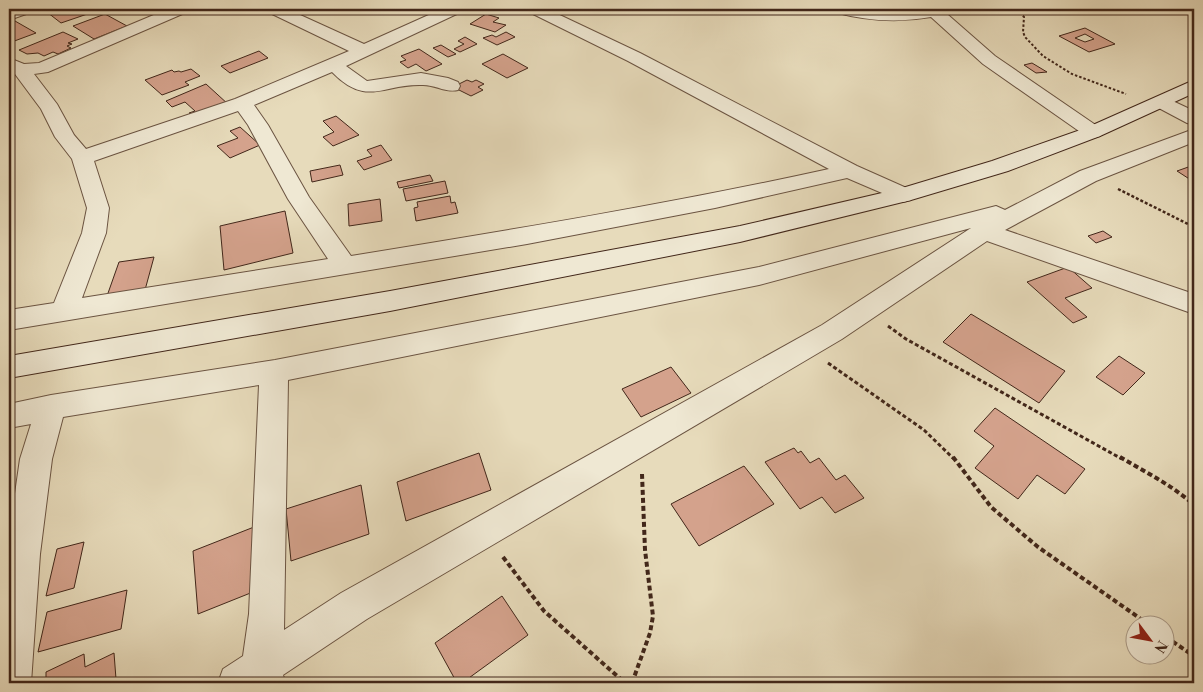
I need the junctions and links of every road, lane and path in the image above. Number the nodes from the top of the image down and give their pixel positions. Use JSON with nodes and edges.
{"nodes":[{"id":1,"x":26,"y":9,"type":"edge"},
{"id":2,"x":181,"y":9,"type":"edge"},
{"id":3,"x":274,"y":9,"type":"edge"},
{"id":4,"x":455,"y":9,"type":"edge"},
{"id":5,"x":536,"y":9,"type":"edge"},
{"id":6,"x":840,"y":9,"type":"edge"},
{"id":7,"x":1017,"y":9,"type":"edge"},
{"id":8,"x":942,"y":10,"type":"edge"},
{"id":9,"x":9,"y":15,"type":"edge"},
{"id":10,"x":362,"y":50,"type":"junction"},
{"id":11,"x":334,"y":64,"type":"junction"},
{"id":12,"x":18,"y":77,"type":"edge"},
{"id":13,"x":451,"y":86,"type":"dead end"},
{"id":14,"x":1194,"y":86,"type":"edge"},
{"id":15,"x":242,"y":103,"type":"junction"},
{"id":16,"x":1156,"y":104,"type":"junction"},
{"id":17,"x":1194,"y":119,"type":"edge"},
{"id":18,"x":1093,"y":132,"type":"junction"},
{"id":19,"x":1194,"y":135,"type":"edge"},
{"id":20,"x":82,"y":158,"type":"junction"},
{"id":21,"x":849,"y":171,"type":"junction"},
{"id":22,"x":1088,"y":176,"type":"junction"},
{"id":23,"x":903,"y":195,"type":"junction"},
{"id":24,"x":1034,"y":204,"type":"junction"},
{"id":25,"x":1194,"y":227,"type":"edge"},
{"id":26,"x":984,"y":230,"type":"junction"},
{"id":27,"x":344,"y":266,"type":"junction"},
{"id":28,"x":1194,"y":304,"type":"edge"},
{"id":29,"x":865,"y":310,"type":"junction"},
{"id":30,"x":64,"y":311,"type":"junction"},
{"id":31,"x":9,"y":320,"type":"edge"},
{"id":32,"x":805,"y":347,"type":"junction"},
{"id":33,"x":9,"y":367,"type":"edge"},
{"id":34,"x":275,"y":371,"type":"junction"},
{"id":35,"x":51,"y":407,"type":"junction"},
{"id":36,"x":9,"y":416,"type":"edge"},
{"id":37,"x":637,"y":444,"type":"junction"},
{"id":38,"x":1194,"y":505,"type":"edge"},
{"id":39,"x":485,"y":532,"type":"junction"},
{"id":40,"x":1134,"y":614,"type":"edge"},
{"id":41,"x":1176,"y":644,"type":"edge"},
{"id":42,"x":1194,"y":656,"type":"edge"},
{"id":43,"x":255,"y":678,"type":"edge"},
{"id":44,"x":12,"y":683,"type":"edge"},
{"id":45,"x":625,"y":683,"type":"edge"},
{"id":46,"x":632,"y":683,"type":"edge"}],
"edges":[{"from":1,"to":9,"type":"street"},
{"from":2,"to":12,"type":"street"},
{"from":3,"to":10,"type":"street"},
{"from":4,"to":10,"type":"street"},
{"from":5,"to":21,"type":"street"},
{"from":6,"to":8,"type":"street"},
{"from":7,"to":16,"type":"path"},
{"from":8,"to":18,"type":"street"},
{"from":10,"to":11,"type":"street"},
{"from":11,"to":13,"type":"street"},
{"from":11,"to":15,"type":"street"},
{"from":12,"to":20,"type":"street"},
{"from":14,"to":16,"type":"street"},
{"from":15,"to":20,"type":"street"},
{"from":15,"to":27,"type":"street"},
{"from":16,"to":17,"type":"street"},
{"from":16,"to":18,"type":"street"},
{"from":18,"to":23,"type":"street"},
{"from":19,"to":22,"type":"street"},
{"from":20,"to":30,"type":"street"},
{"from":21,"to":23,"type":"street"},
{"from":21,"to":27,"type":"street"},
{"from":22,"to":24,"type":"street"},
{"from":22,"to":25,"type":"path"},
{"from":23,"to":33,"type":"street"},
{"from":24,"to":26,"type":"street"},
{"from":24,"to":34,"type":"street"},
{"from":26,"to":28,"type":"street"},
{"from":26,"to":29,"type":"street"},
{"from":27,"to":30,"type":"street"},
{"from":29,"to":32,"type":"street"},
{"from":29,"to":38,"type":"path"},
{"from":30,"to":31,"type":"street"},
{"from":32,"to":37,"type":"street"},
{"from":32,"to":40,"type":"path"},
{"from":34,"to":35,"type":"street"},
{"from":34,"to":43,"type":"street"},
{"from":35,"to":36,"type":"street"},
{"from":35,"to":44,"type":"street"},
{"from":37,"to":39,"type":"street"},
{"from":37,"to":46,"type":"path"},
{"from":39,"to":43,"type":"street"},
{"from":39,"to":45,"type":"path"},
{"from":41,"to":42,"type":"path"}]}
